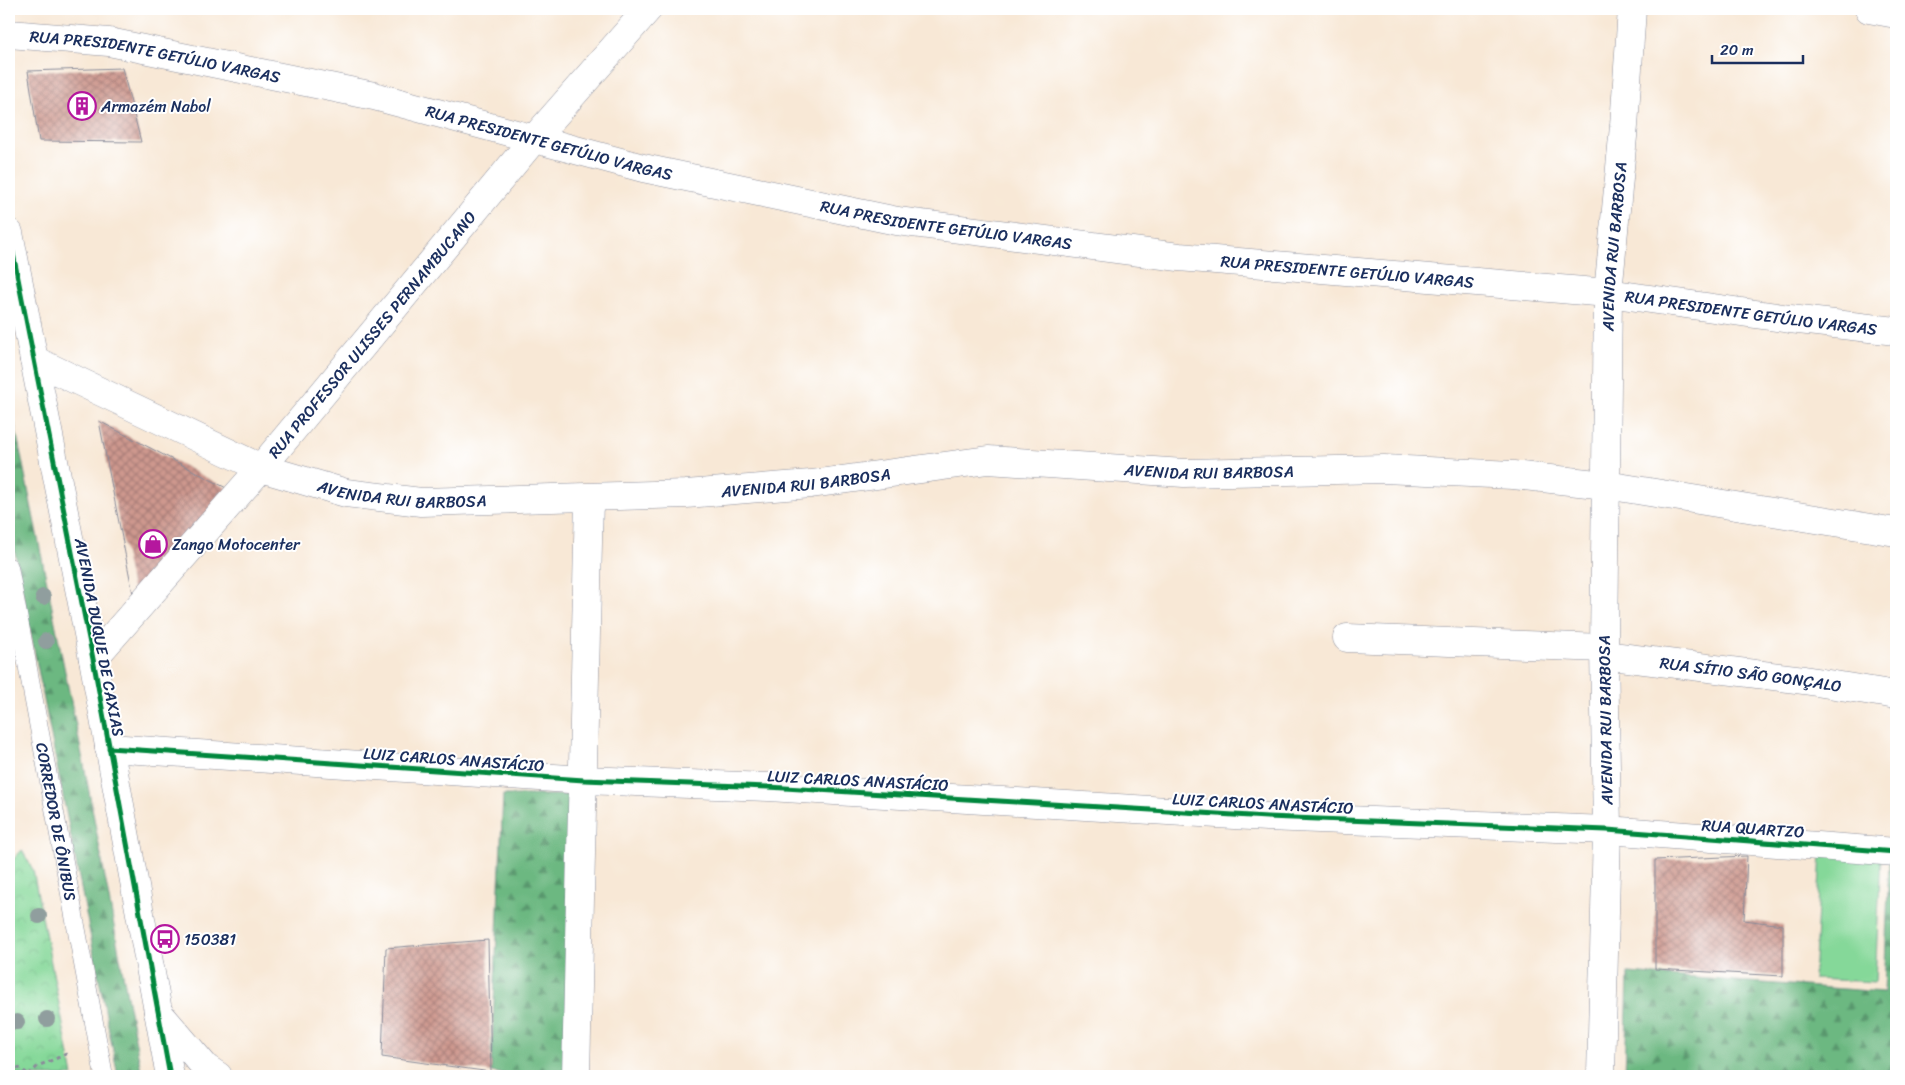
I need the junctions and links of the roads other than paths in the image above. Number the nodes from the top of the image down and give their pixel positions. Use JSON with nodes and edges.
{"nodes":[{"id":1,"x":648,"y":9,"type":"edge"},
{"id":2,"x":1632,"y":9,"type":"edge"},
{"id":3,"x":1869,"y":9,"type":"edge"},
{"id":4,"x":1896,"y":14,"type":"edge"},
{"id":5,"x":9,"y":34,"type":"edge"},
{"id":6,"x":533,"y":140,"type":"junction"},
{"id":7,"x":9,"y":233,"type":"edge"},
{"id":8,"x":1608,"y":293,"type":"junction"},
{"id":9,"x":1896,"y":331,"type":"edge"},
{"id":10,"x":34,"y":360,"type":"junction"},
{"id":11,"x":261,"y":468,"type":"junction"},
{"id":12,"x":1606,"y":485,"type":"junction"},
{"id":13,"x":589,"y":498,"type":"junction"},
{"id":14,"x":1896,"y":532,"type":"edge"},
{"id":15,"x":9,"y":567,"type":"edge"},
{"id":16,"x":1347,"y":638,"type":"dead end"},
{"id":17,"x":1604,"y":652,"type":"junction"},
{"id":18,"x":93,"y":659,"type":"junction"},
{"id":19,"x":1896,"y":696,"type":"edge"},
{"id":20,"x":108,"y":748,"type":"junction"},
{"id":21,"x":584,"y":780,"type":"junction"},
{"id":22,"x":1607,"y":830,"type":"junction"},
{"id":23,"x":1896,"y":852,"type":"edge"},
{"id":24,"x":158,"y":1012,"type":"junction"},
{"id":25,"x":104,"y":1076,"type":"edge"},
{"id":26,"x":170,"y":1076,"type":"edge"},
{"id":27,"x":218,"y":1076,"type":"edge"},
{"id":28,"x":576,"y":1076,"type":"edge"},
{"id":29,"x":1601,"y":1076,"type":"edge"}],
"edges":[{"from":1,"to":6,"type":"main road","name":"RUA PROFESSOR ULISSES PERNAMBUCANO"},
{"from":2,"to":8,"type":"main road","name":"AVENIDA RUI BARBOSA"},
{"from":3,"to":4,"type":"main road"},
{"from":5,"to":6,"type":"main road","name":"RUA PRESIDENTE GETÚLIO VARGAS"},
{"from":6,"to":8,"type":"main road","name":"RUA PRESIDENTE GETÚLIO VARGAS"},
{"from":6,"to":11,"type":"main road","name":"RUA PROFESSOR ULISSES PERNAMBUCANO"},
{"from":7,"to":10,"type":"main road","name":"AVENIDA DUQUE DE CAXIAS"},
{"from":8,"to":9,"type":"main road","name":"RUA PRESIDENTE GETÚLIO VARGAS"},
{"from":8,"to":12,"type":"main road","name":"AVENIDA RUI BARBOSA"},
{"from":10,"to":11,"type":"main road","name":"AVENIDA RUI BARBOSA"},
{"from":10,"to":18,"type":"main road","name":"AVENIDA DUQUE DE CAXIAS"},
{"from":11,"to":13,"type":"main road","name":"AVENIDA RUI BARBOSA"},
{"from":11,"to":18,"type":"main road","name":"RUA PROFESSOR ULISSES PERNAMBUCANO"},
{"from":12,"to":13,"type":"main road","name":"AVENIDA RUI BARBOSA"},
{"from":12,"to":14,"type":"main road","name":"AVENIDA RUI BARBOSA"},
{"from":12,"to":17,"type":"main road","name":"AVENIDA RUI BARBOSA"},
{"from":13,"to":21,"type":"main road"},
{"from":15,"to":25,"type":"lane","name":"CORREDOR DE ÔNIBUS"},
{"from":16,"to":17,"type":"main road","name":"RUA SÍTIO SÃO GONÇALO"},
{"from":17,"to":19,"type":"main road","name":"RUA SÍTIO SÃO GONÇALO"},
{"from":17,"to":22,"type":"main road","name":"AVENIDA RUI BARBOSA"},
{"from":18,"to":20,"type":"main road","name":"AVENIDA DUQUE DE CAXIAS"},
{"from":20,"to":21,"type":"main road","name":"LUIZ CARLOS ANASTÁCIO"},
{"from":20,"to":24,"type":"main road","name":"AVENIDA DUQUE DE CAXIAS"},
{"from":21,"to":22,"type":"main road","name":"LUIZ CARLOS ANASTÁCIO"},
{"from":21,"to":28,"type":"main road"},
{"from":22,"to":23,"type":"main road","name":"RUA QUARTZO"},
{"from":22,"to":29,"type":"main road","name":"AVENIDA RUI BARBOSA"},
{"from":24,"to":26,"type":"main road","name":"AVENIDA DUQUE DE CAXIAS"},
{"from":24,"to":27,"type":"main road"}]}
